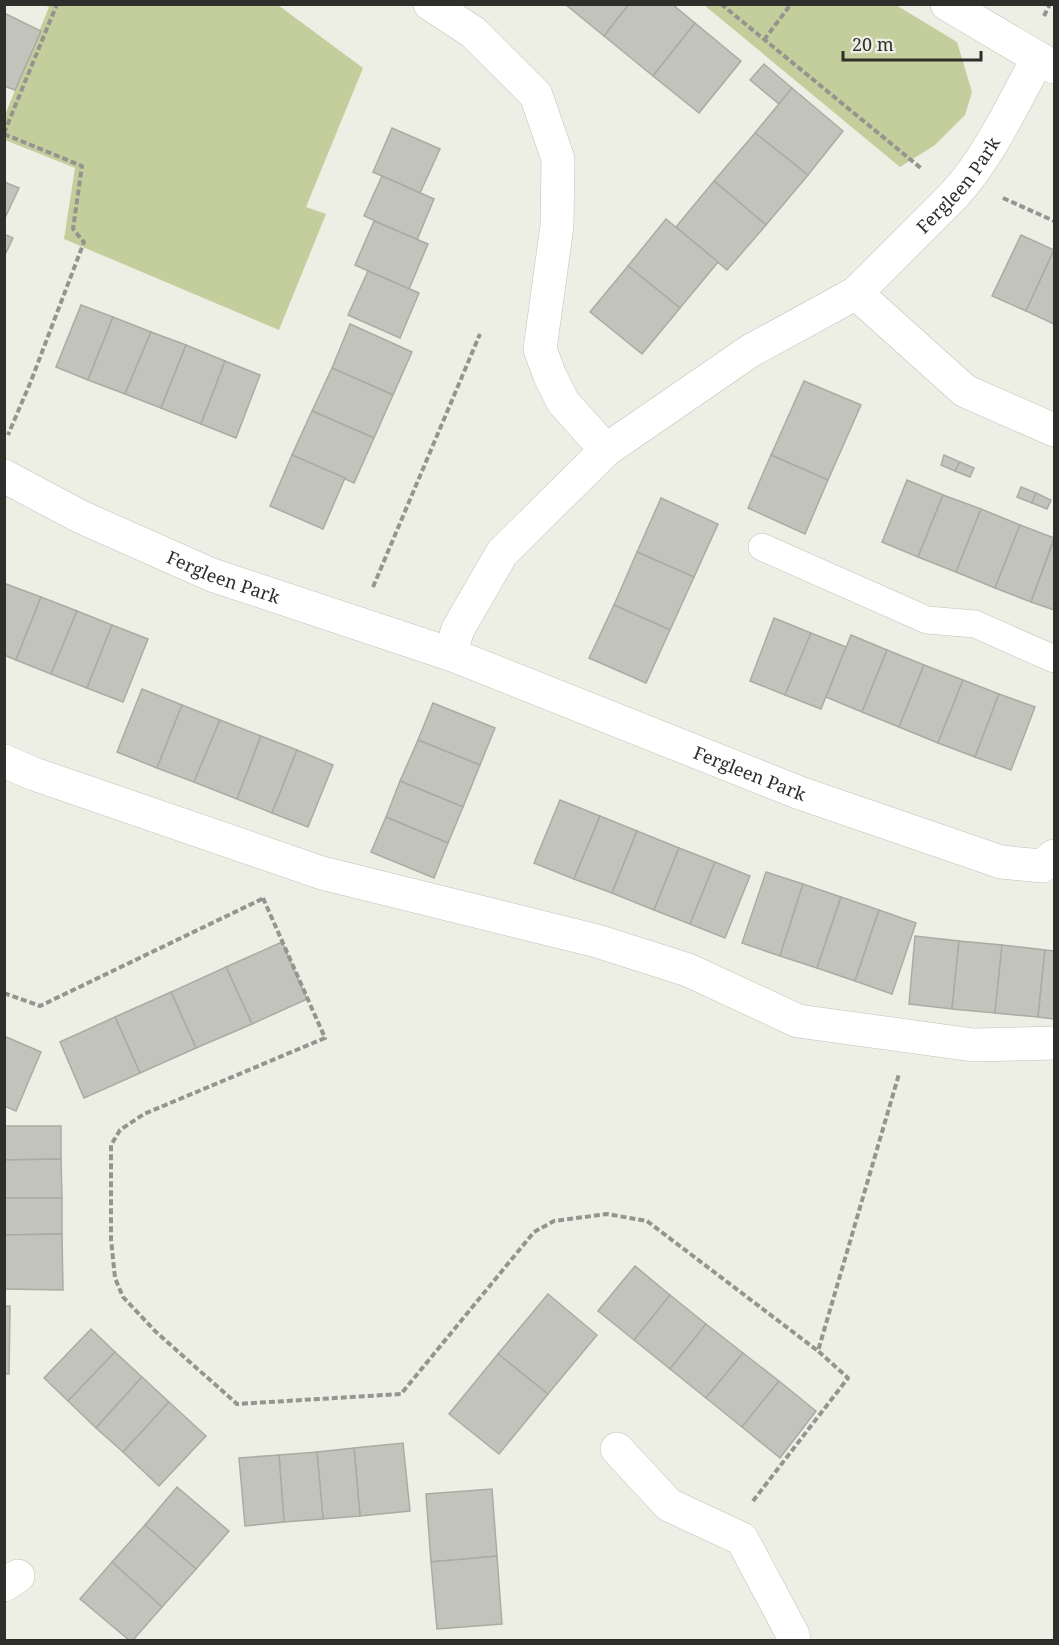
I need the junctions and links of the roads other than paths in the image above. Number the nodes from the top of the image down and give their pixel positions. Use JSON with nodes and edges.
{"nodes":[{"id":1,"x":430,"y":4,"type":"edge"},
{"id":2,"x":947,"y":4,"type":"edge"},
{"id":3,"x":1046,"y":62,"type":"edge"},
{"id":4,"x":856,"y":293,"type":"junction"},
{"id":5,"x":1054,"y":430,"type":"edge"},
{"id":6,"x":606,"y":450,"type":"junction"},
{"id":7,"x":4,"y":476,"type":"edge"},
{"id":8,"x":762,"y":547,"type":"dead end"},
{"id":9,"x":450,"y":654,"type":"junction"},
{"id":10,"x":1054,"y":658,"type":"edge"},
{"id":11,"x":4,"y":761,"type":"edge"},
{"id":12,"x":1054,"y":856,"type":"edge"},
{"id":13,"x":1054,"y":1043,"type":"edge"},
{"id":14,"x":617,"y":1449,"type":"dead end"},
{"id":15,"x":794,"y":1641,"type":"edge"}],
"edges":[{"from":1,"to":6,"type":"street"},
{"from":2,"to":3,"type":"street"},
{"from":3,"to":4,"type":"street","name":"Fergleen Park"},
{"from":4,"to":5,"type":"street"},
{"from":4,"to":6,"type":"street","name":"Fergleen Park"},
{"from":6,"to":9,"type":"street","name":"Fergleen Park"},
{"from":7,"to":9,"type":"street","name":"Fergleen Park"},
{"from":8,"to":10,"type":"lane"},
{"from":9,"to":12,"type":"street","name":"Fergleen Park"},
{"from":11,"to":13,"type":"street"},
{"from":14,"to":15,"type":"street"}]}
